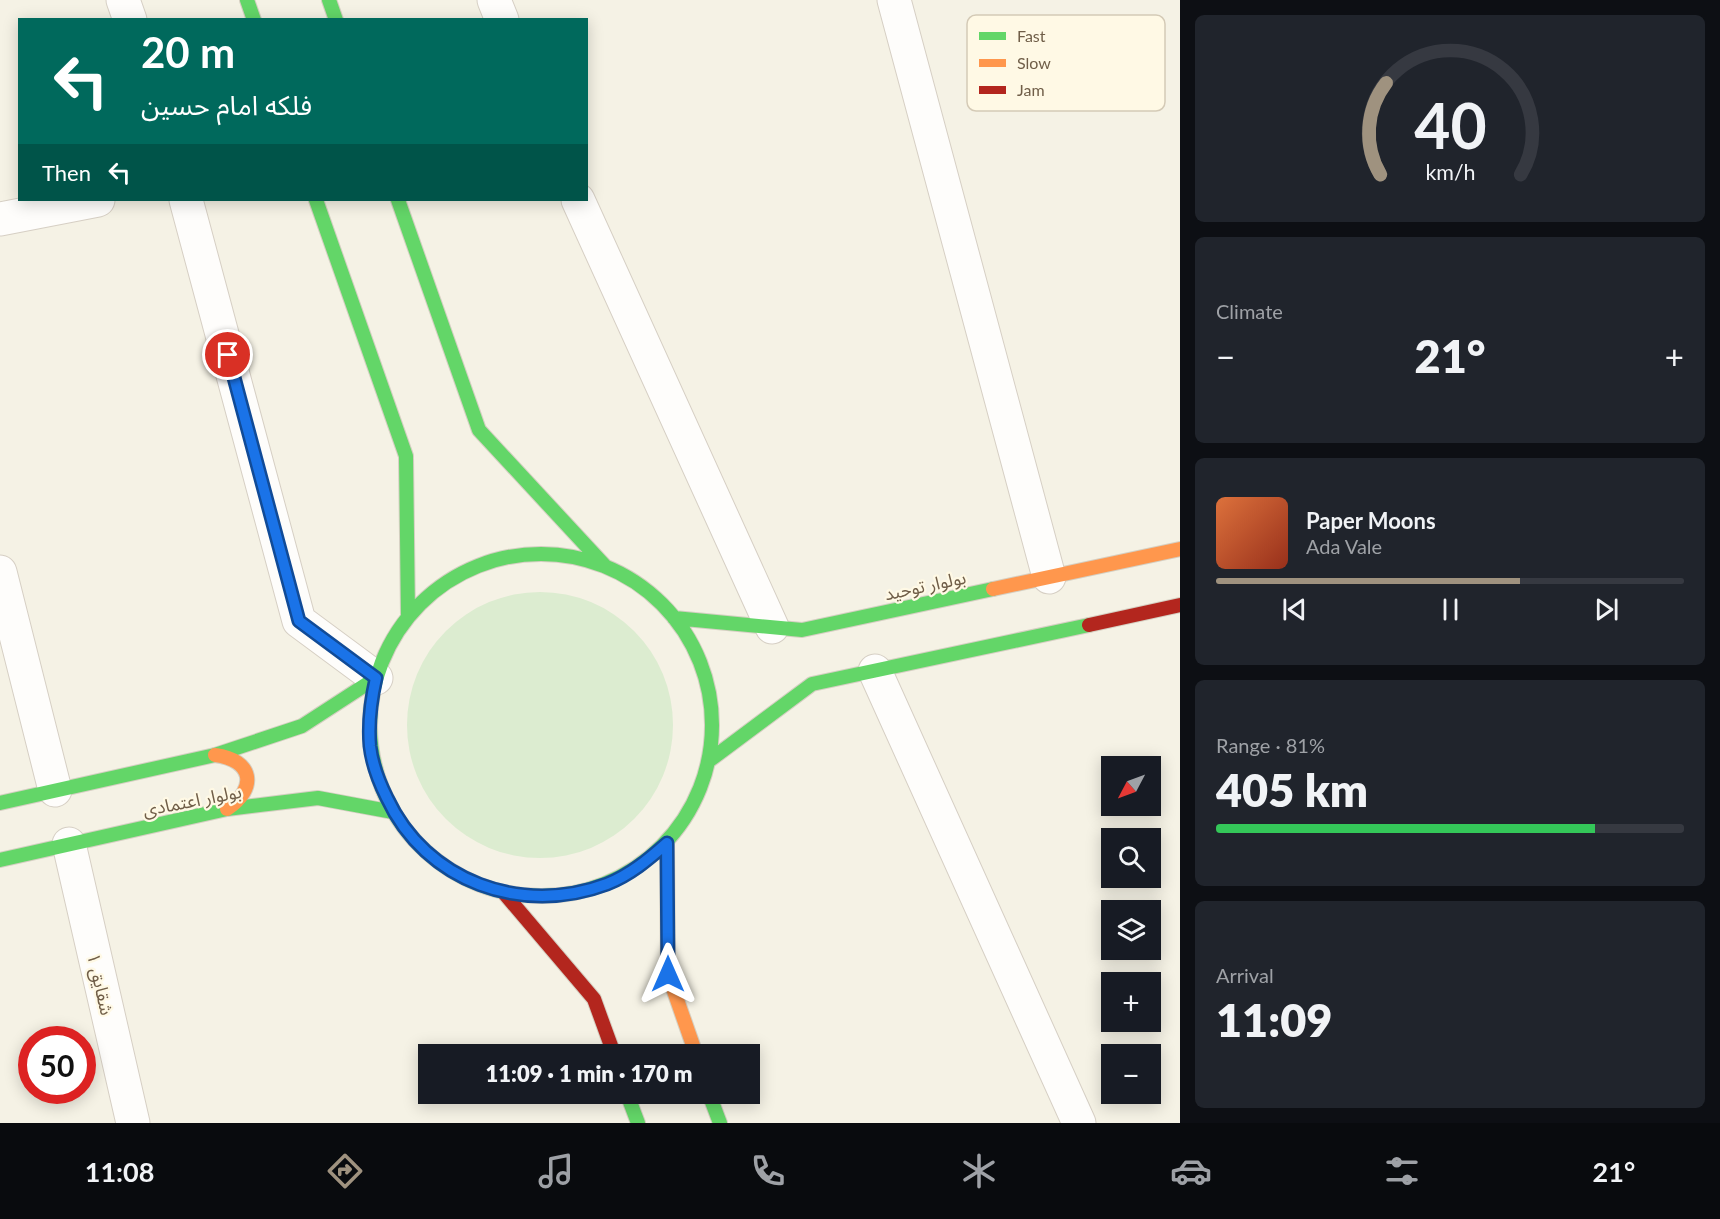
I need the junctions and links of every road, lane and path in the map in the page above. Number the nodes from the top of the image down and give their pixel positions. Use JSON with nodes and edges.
{"nodes":[{"id":1,"x":123,"y":0,"type":"edge"},
{"id":2,"x":247,"y":0,"type":"edge"},
{"id":3,"x":329,"y":0,"type":"edge"},
{"id":4,"x":494,"y":0,"type":"edge"},
{"id":5,"x":894,"y":0,"type":"edge"},
{"id":6,"x":128,"y":18,"type":"edge"},
{"id":7,"x":253,"y":18,"type":"edge"},
{"id":8,"x":335,"y":18,"type":"edge"},
{"id":9,"x":501,"y":18,"type":"edge"},
{"id":10,"x":93,"y":201,"type":"edge"},
{"id":11,"x":186,"y":201,"type":"edge"},
{"id":12,"x":316,"y":201,"type":"edge"},
{"id":13,"x":398,"y":201,"type":"edge"},
{"id":14,"x":578,"y":201,"type":"edge"},
{"id":15,"x":0,"y":219,"type":"edge"},
{"id":16,"x":1180,"y":549,"type":"edge"},
{"id":17,"x":605,"y":566,"type":"junction"},
{"id":18,"x":0,"y":572,"type":"edge"},
{"id":19,"x":1049,"y":577,"type":"junction"},
{"id":20,"x":1180,"y":605,"type":"edge"},
{"id":21,"x":408,"y":616,"type":"junction"},
{"id":22,"x":674,"y":618,"type":"junction"},
{"id":23,"x":772,"y":627,"type":"junction"},
{"id":24,"x":875,"y":671,"type":"junction"},
{"id":25,"x":376,"y":678,"type":"junction"},
{"id":26,"x":215,"y":755,"type":"junction"},
{"id":27,"x":710,"y":760,"type":"junction"},
{"id":28,"x":55,"y":790,"type":"junction"},
{"id":29,"x":0,"y":803,"type":"edge"},
{"id":30,"x":227,"y":809,"type":"junction"},
{"id":31,"x":393,"y":812,"type":"junction"},
{"id":32,"x":667,"y":843,"type":"junction"},
{"id":33,"x":69,"y":844,"type":"junction"},
{"id":34,"x":0,"y":860,"type":"edge"},
{"id":35,"x":504,"y":893,"type":"junction"},
{"id":36,"x":610,"y":1044,"type":"edge"},
{"id":37,"x":692,"y":1044,"type":"edge"},
{"id":38,"x":631,"y":1104,"type":"edge"},
{"id":39,"x":713,"y":1104,"type":"edge"},
{"id":40,"x":133,"y":1123,"type":"edge"},
{"id":41,"x":638,"y":1123,"type":"edge"},
{"id":42,"x":720,"y":1123,"type":"edge"},
{"id":43,"x":1078,"y":1123,"type":"edge"}],
"edges":[{"from":1,"to":6,"type":"street"},
{"from":2,"to":7,"type":"main road"},
{"from":3,"to":8,"type":"main road"},
{"from":4,"to":9,"type":"street"},
{"from":5,"to":19,"type":"street"},
{"from":10,"to":15,"type":"street"},
{"from":11,"to":25,"type":"street"},
{"from":12,"to":21,"type":"main road"},
{"from":13,"to":17,"type":"main road"},
{"from":14,"to":23,"type":"street"},
{"from":16,"to":19,"type":"main road","name":"بولوار توحید"},
{"from":17,"to":21,"type":"main road"},
{"from":17,"to":22,"type":"main road"},
{"from":18,"to":28,"type":"street"},
{"from":19,"to":23,"type":"main road","name":"بولوار توحید"},
{"from":20,"to":24,"type":"main road"},
{"from":21,"to":25,"type":"main road"},
{"from":22,"to":23,"type":"main road","name":"بولوار توحید"},
{"from":22,"to":27,"type":"main road"},
{"from":24,"to":27,"type":"main road"},
{"from":24,"to":43,"type":"street"},
{"from":25,"to":26,"type":"main road"},
{"from":25,"to":31,"type":"main road"},
{"from":26,"to":28,"type":"main road"},
{"from":26,"to":30,"type":"main road"},
{"from":27,"to":32,"type":"main road"},
{"from":28,"to":29,"type":"main road"},
{"from":30,"to":31,"type":"main road","name":"بولوار اعتمادی"},
{"from":30,"to":33,"type":"main road","name":"بولوار اعتمادی"},
{"from":31,"to":35,"type":"main road"},
{"from":32,"to":35,"type":"main road"},
{"from":32,"to":37,"type":"main road"},
{"from":33,"to":34,"type":"main road","name":"بولوار اعتمادی"},
{"from":33,"to":40,"type":"street","name":"شقایق ۱"},
{"from":35,"to":36,"type":"main road"},
{"from":38,"to":41,"type":"main road"},
{"from":39,"to":42,"type":"main road"}]}
